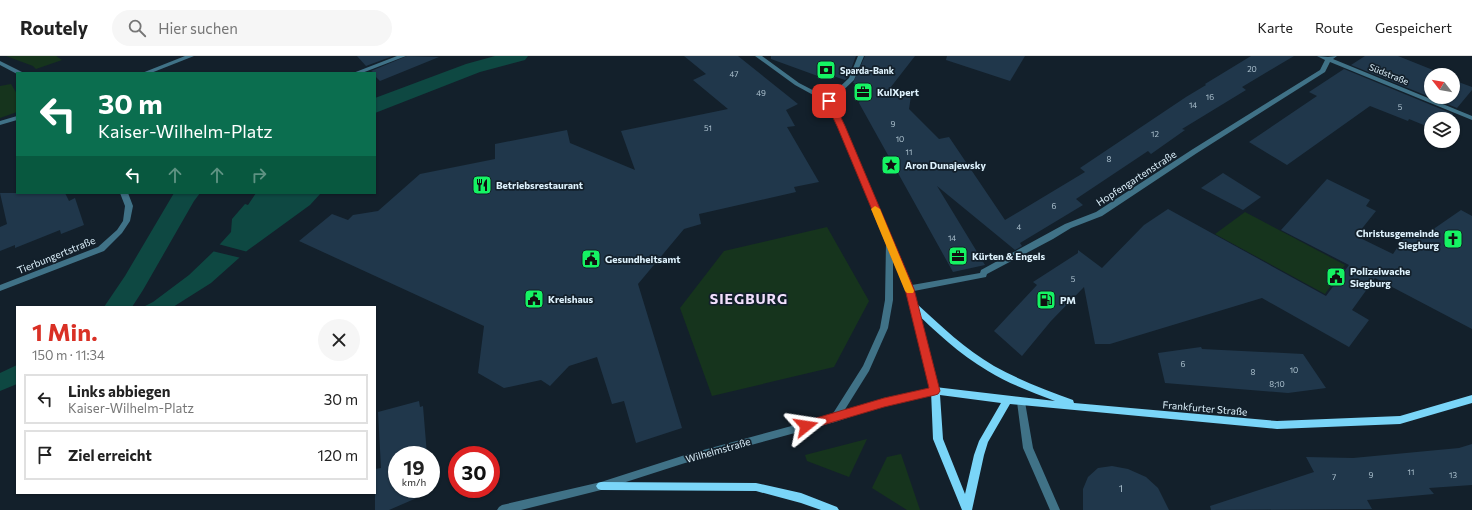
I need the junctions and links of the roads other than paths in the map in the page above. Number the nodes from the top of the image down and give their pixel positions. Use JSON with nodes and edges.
{"nodes":[{"id":1,"x":191,"y":56,"type":"edge"},
{"id":2,"x":403,"y":56,"type":"edge"},
{"id":3,"x":758,"y":56,"type":"edge"},
{"id":4,"x":861,"y":56,"type":"edge"},
{"id":5,"x":1320,"y":56,"type":"edge"},
{"id":6,"x":1332,"y":58,"type":"edge"},
{"id":7,"x":0,"y":63,"type":"edge"},
{"id":8,"x":18,"y":72,"type":"edge"},
{"id":9,"x":147,"y":72,"type":"edge"},
{"id":10,"x":359,"y":72,"type":"edge"},
{"id":11,"x":829,"y":101,"type":"junction"},
{"id":12,"x":16,"y":118,"type":"edge"},
{"id":13,"x":1472,"y":118,"type":"edge"},
{"id":14,"x":0,"y":123,"type":"edge"},
{"id":15,"x":124,"y":194,"type":"edge"},
{"id":16,"x":889,"y":240,"type":"junction"},
{"id":17,"x":0,"y":288,"type":"edge"},
{"id":18,"x":909,"y":289,"type":"junction"},
{"id":19,"x":914,"y":306,"type":"junction"},
{"id":20,"x":935,"y":391,"type":"junction"},
{"id":21,"x":1472,"y":399,"type":"edge"},
{"id":22,"x":1007,"y":400,"type":"junction"},
{"id":23,"x":1021,"y":402,"type":"junction"},
{"id":24,"x":1076,"y":406,"type":"junction"},
{"id":25,"x":835,"y":418,"type":"junction"},
{"id":26,"x":601,"y":486,"type":"junction"},
{"id":27,"x":502,"y":510,"type":"edge"},
{"id":28,"x":834,"y":510,"type":"edge"},
{"id":29,"x":967,"y":510,"type":"edge"},
{"id":30,"x":1055,"y":510,"type":"edge"}],
"edges":[{"from":1,"to":9,"type":"street"},
{"from":2,"to":10,"type":"street"},
{"from":3,"to":11,"type":"street"},
{"from":4,"to":11,"type":"street"},
{"from":5,"to":6,"type":"street","name":"Südstraße"},
{"from":6,"to":13,"type":"street","name":"Südstraße"},
{"from":6,"to":18,"type":"street","name":"Hopfengartenstraße"},
{"from":7,"to":8,"type":"street"},
{"from":11,"to":16,"type":"street"},
{"from":12,"to":14,"type":"street"},
{"from":15,"to":17,"type":"street","name":"Tierbungertstraße"},
{"from":16,"to":18,"type":"street"},
{"from":16,"to":25,"type":"street"},
{"from":18,"to":19,"type":"street"},
{"from":19,"to":20,"type":"street"},
{"from":19,"to":24,"type":"main road"},
{"from":20,"to":22,"type":"main road","name":"Frankfurter Straße"},
{"from":20,"to":25,"type":"street","name":"Wilhelmstraße"},
{"from":20,"to":29,"type":"main road"},
{"from":21,"to":24,"type":"main road","name":"Frankfurter Straße"},
{"from":22,"to":23,"type":"main road","name":"Frankfurter Straße"},
{"from":22,"to":29,"type":"main road"},
{"from":23,"to":24,"type":"main road","name":"Frankfurter Straße"},
{"from":23,"to":30,"type":"street"},
{"from":25,"to":26,"type":"street","name":"Wilhelmstraße"},
{"from":26,"to":27,"type":"street","name":"Wilhelmstraße"},
{"from":26,"to":28,"type":"main road"}]}
